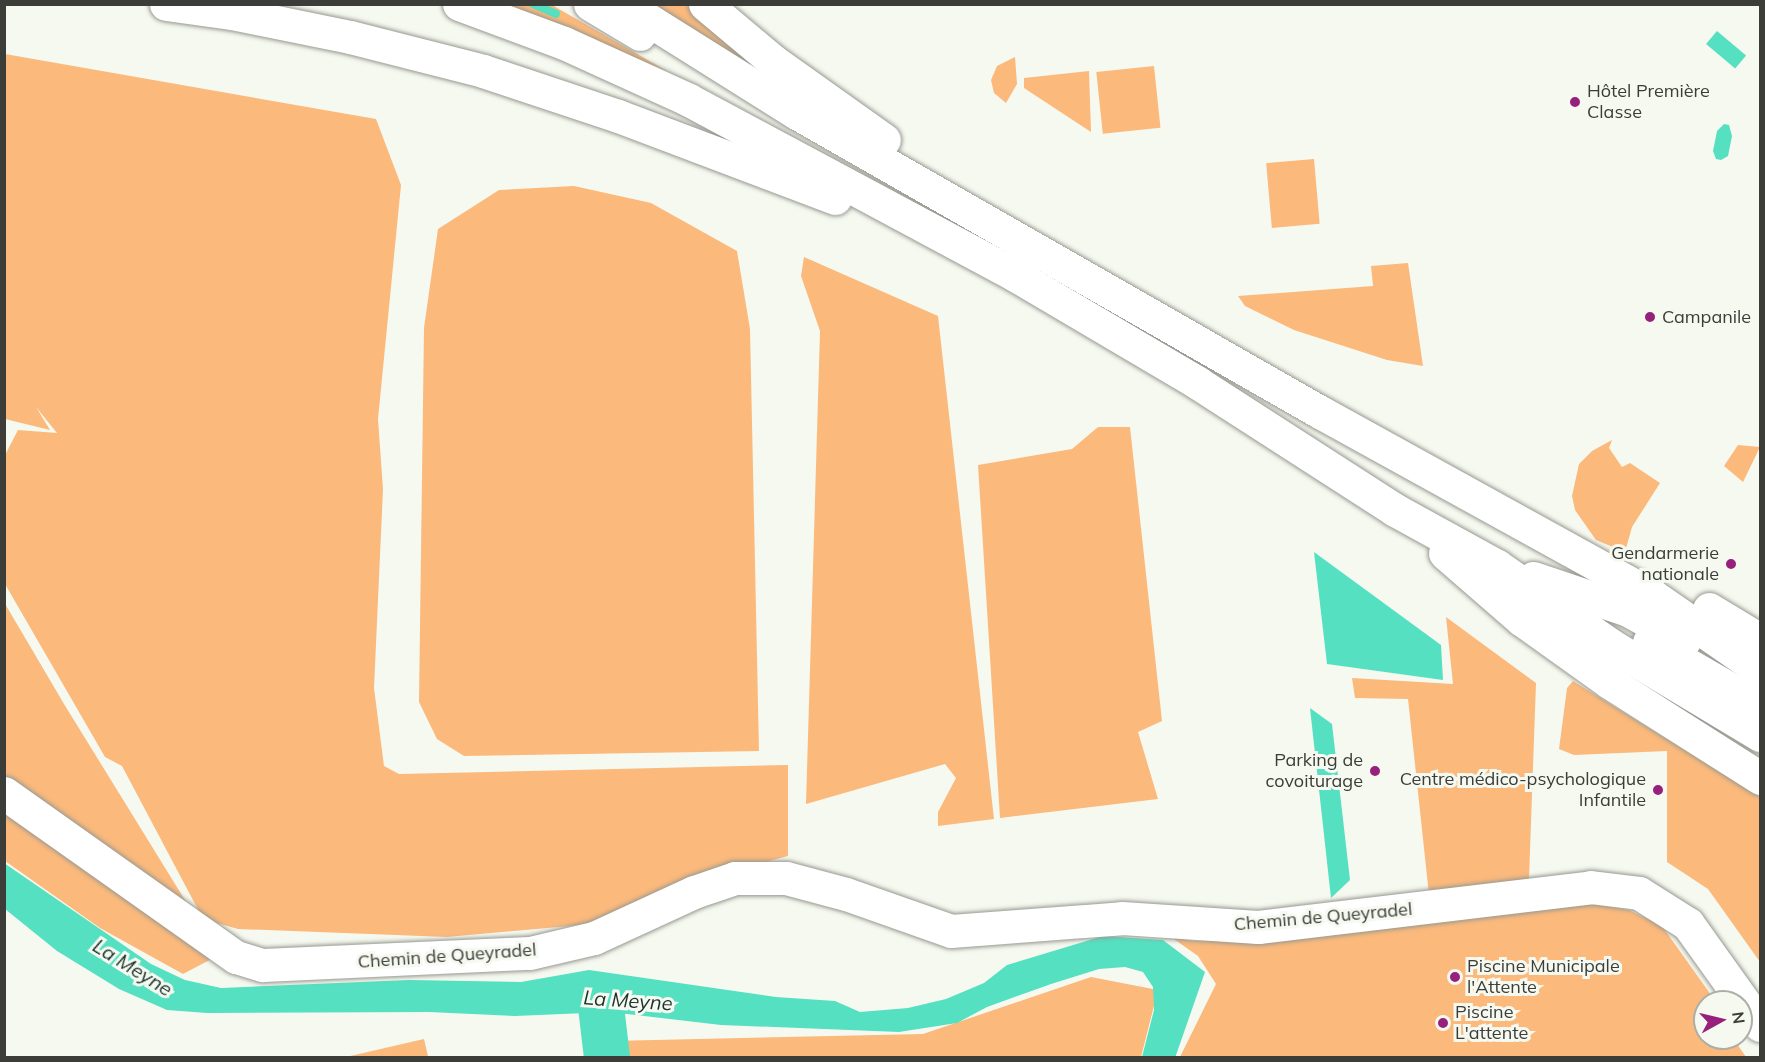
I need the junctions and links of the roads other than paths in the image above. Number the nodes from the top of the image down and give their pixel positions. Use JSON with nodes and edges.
{"nodes":[{"id":1,"x":166,"y":4,"type":"edge"},
{"id":2,"x":459,"y":4,"type":"edge"},
{"id":3,"x":590,"y":4,"type":"edge"},
{"id":4,"x":623,"y":4,"type":"edge"},
{"id":5,"x":705,"y":4,"type":"edge"},
{"id":6,"x":1028,"y":242,"type":"junction"},
{"id":7,"x":968,"y":250,"type":"junction"},
{"id":8,"x":1015,"y":275,"type":"junction"},
{"id":9,"x":1395,"y":510,"type":"junction"},
{"id":10,"x":1497,"y":566,"type":"junction"},
{"id":11,"x":1653,"y":596,"type":"junction"},
{"id":12,"x":1761,"y":640,"type":"edge"},
{"id":13,"x":1761,"y":658,"type":"edge"},
{"id":14,"x":1761,"y":670,"type":"edge"},
{"id":15,"x":1761,"y":685,"type":"edge"},
{"id":16,"x":1761,"y":706,"type":"edge"},
{"id":17,"x":1761,"y":735,"type":"edge"},
{"id":18,"x":1761,"y":755,"type":"edge"},
{"id":19,"x":1761,"y":778,"type":"edge"},
{"id":20,"x":4,"y":793,"type":"edge"},
{"id":21,"x":1761,"y":1024,"type":"edge"}],
"edges":[{"from":1,"to":7,"type":"main road"},
{"from":2,"to":7,"type":"main road"},
{"from":3,"to":8,"type":"main road"},
{"from":4,"to":6,"type":"main road"},
{"from":5,"to":6,"type":"main road"},
{"from":6,"to":11,"type":"main road"},
{"from":7,"to":8,"type":"main road"},
{"from":8,"to":9,"type":"main road"},
{"from":9,"to":10,"type":"main road"},
{"from":9,"to":19,"type":"main road"},
{"from":10,"to":15,"type":"main road"},
{"from":10,"to":16,"type":"main road"},
{"from":10,"to":17,"type":"main road"},
{"from":10,"to":18,"type":"main road"},
{"from":11,"to":12,"type":"main road"},
{"from":11,"to":13,"type":"main road"},
{"from":11,"to":14,"type":"main road"},
{"from":20,"to":21,"type":"main road","name":"Chemin de Queyradel"}]}
